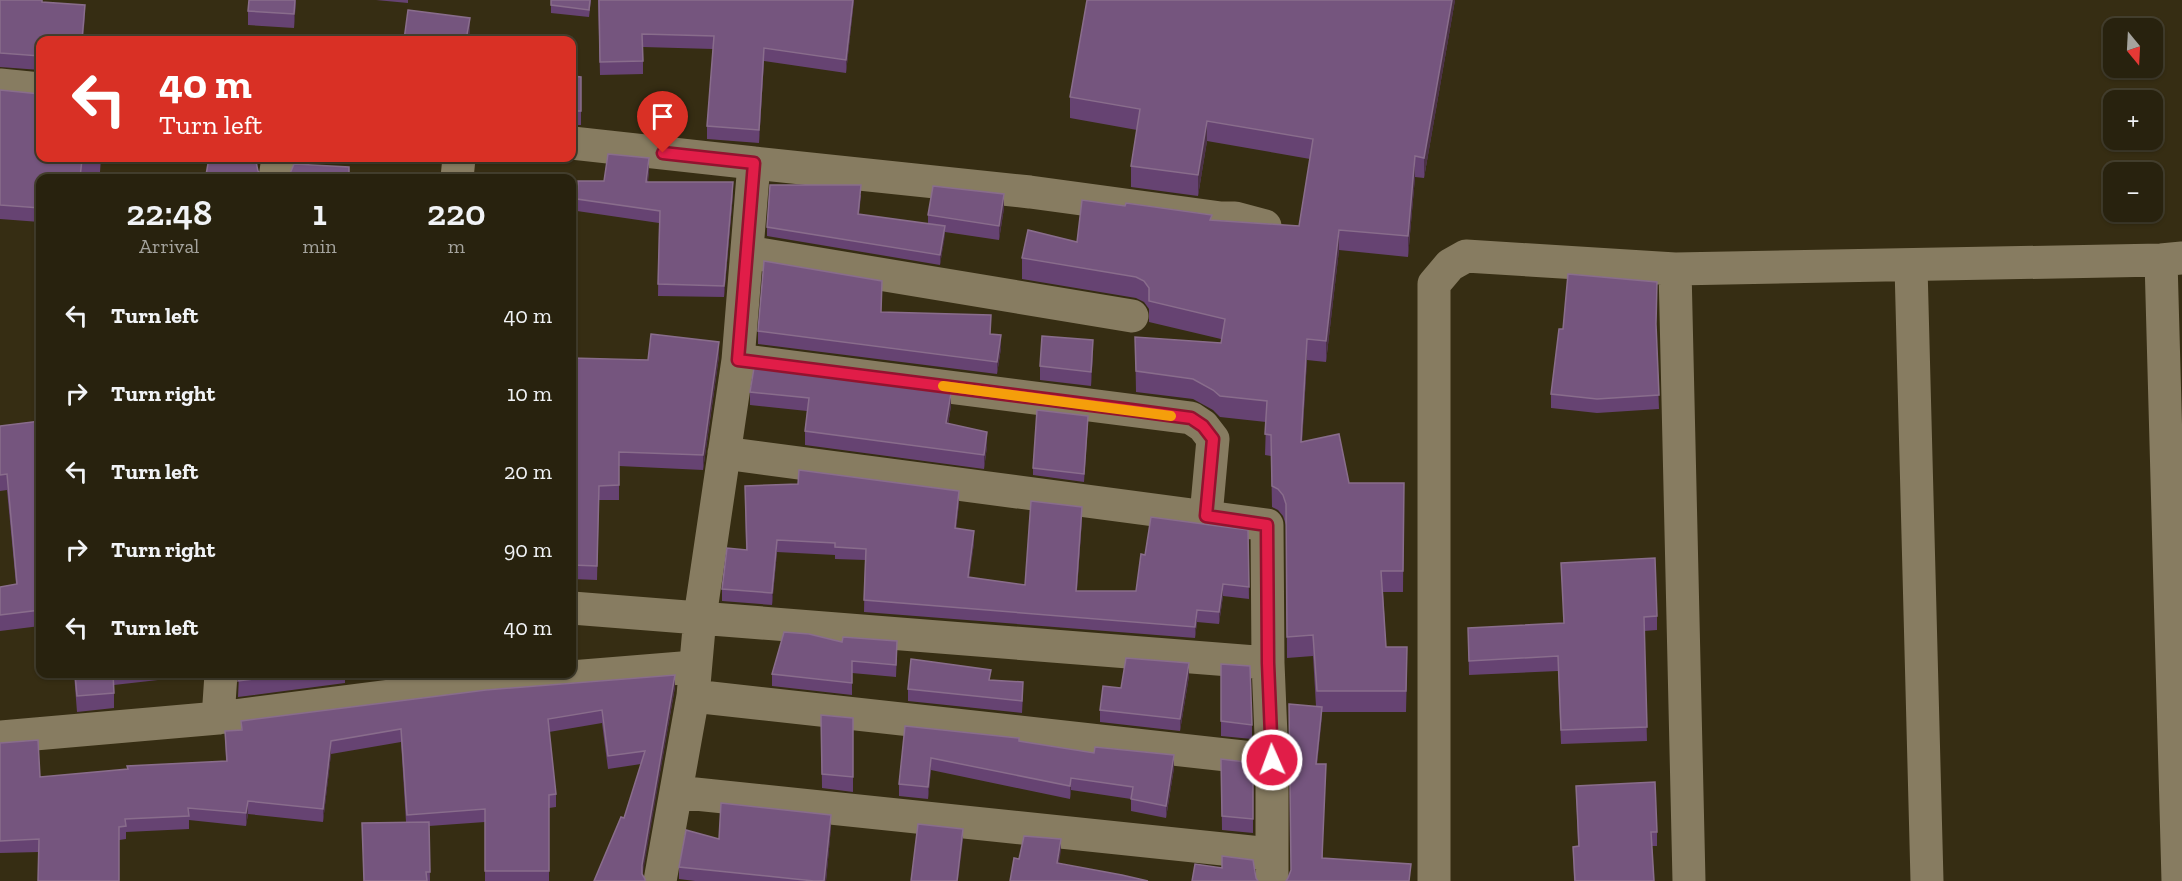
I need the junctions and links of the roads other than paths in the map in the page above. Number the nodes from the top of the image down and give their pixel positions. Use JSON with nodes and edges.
{"nodes":[{"id":1,"x":0,"y":85,"type":"edge"},
{"id":2,"x":36,"y":89,"type":"edge"},
{"id":3,"x":576,"y":143,"type":"edge"},
{"id":4,"x":754,"y":163,"type":"junction"},
{"id":5,"x":1265,"y":226,"type":"edge"},
{"id":6,"x":747,"y":252,"type":"junction"},
{"id":7,"x":2172,"y":259,"type":"edge"},
{"id":8,"x":1911,"y":266,"type":"junction"},
{"id":9,"x":1675,"y":269,"type":"junction"},
{"id":10,"x":1132,"y":316,"type":"dead end"},
{"id":11,"x":738,"y":360,"type":"junction"},
{"id":12,"x":724,"y":453,"type":"junction"},
{"id":13,"x":1206,"y":516,"type":"junction"},
{"id":14,"x":576,"y":608,"type":"edge"},
{"id":15,"x":700,"y":617,"type":"junction"},
{"id":16,"x":1268,"y":663,"type":"junction"},
{"id":17,"x":221,"y":678,"type":"edge"},
{"id":18,"x":694,"y":682,"type":"junction"},
{"id":19,"x":218,"y":718,"type":"junction"},
{"id":20,"x":0,"y":737,"type":"edge"},
{"id":21,"x":1272,"y":760,"type":"junction"},
{"id":22,"x":676,"y":792,"type":"junction"},
{"id":23,"x":1272,"y":868,"type":"edge"},
{"id":24,"x":660,"y":881,"type":"edge"},
{"id":25,"x":1434,"y":881,"type":"edge"},
{"id":26,"x":1689,"y":881,"type":"edge"},
{"id":27,"x":1927,"y":881,"type":"edge"},
{"id":28,"x":2178,"y":881,"type":"edge"}],
"edges":[{"from":1,"to":2,"type":"street"},
{"from":3,"to":4,"type":"street"},
{"from":4,"to":5,"type":"street"},
{"from":4,"to":6,"type":"street"},
{"from":6,"to":10,"type":"street"},
{"from":6,"to":11,"type":"street"},
{"from":7,"to":8,"type":"street"},
{"from":7,"to":28,"type":"street"},
{"from":8,"to":9,"type":"street"},
{"from":8,"to":27,"type":"street"},
{"from":9,"to":25,"type":"street"},
{"from":9,"to":26,"type":"street"},
{"from":11,"to":12,"type":"street"},
{"from":11,"to":13,"type":"street"},
{"from":12,"to":13,"type":"street"},
{"from":12,"to":15,"type":"street"},
{"from":13,"to":16,"type":"street"},
{"from":14,"to":15,"type":"street"},
{"from":15,"to":16,"type":"street"},
{"from":15,"to":18,"type":"street"},
{"from":16,"to":21,"type":"street"},
{"from":17,"to":19,"type":"street"},
{"from":18,"to":19,"type":"street"},
{"from":18,"to":21,"type":"street"},
{"from":18,"to":22,"type":"street"},
{"from":19,"to":20,"type":"street"},
{"from":21,"to":23,"type":"street"},
{"from":22,"to":23,"type":"street"},
{"from":22,"to":24,"type":"street"}]}
